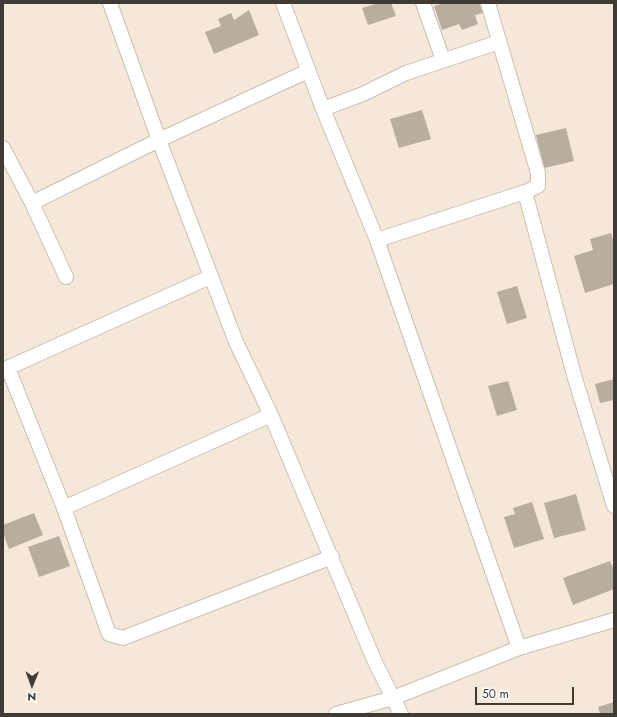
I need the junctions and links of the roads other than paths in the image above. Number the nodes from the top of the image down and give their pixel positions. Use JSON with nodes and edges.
{"nodes":[{"id":1,"x":110,"y":3,"type":"edge"},
{"id":2,"x":283,"y":3,"type":"edge"},
{"id":3,"x":422,"y":3,"type":"edge"},
{"id":4,"x":488,"y":3,"type":"edge"},
{"id":5,"x":499,"y":42,"type":"junction"},
{"id":6,"x":443,"y":60,"type":"junction"},
{"id":7,"x":308,"y":71,"type":"junction"},
{"id":8,"x":323,"y":109,"type":"junction"},
{"id":9,"x":159,"y":140,"type":"junction"},
{"id":10,"x":3,"y":148,"type":"edge"},
{"id":11,"x":525,"y":192,"type":"junction"},
{"id":12,"x":32,"y":203,"type":"junction"},
{"id":13,"x":377,"y":240,"type":"junction"},
{"id":14,"x":210,"y":277,"type":"junction"},
{"id":15,"x":66,"y":278,"type":"dead end"},
{"id":16,"x":5,"y":369,"type":"edge"},
{"id":17,"x":271,"y":415,"type":"junction"},
{"id":18,"x":614,"y":506,"type":"edge"},
{"id":19,"x":64,"y":508,"type":"junction"},
{"id":20,"x":332,"y":557,"type":"junction"},
{"id":21,"x":614,"y":620,"type":"edge"},
{"id":22,"x":519,"y":648,"type":"junction"},
{"id":23,"x":393,"y":698,"type":"junction"},
{"id":24,"x":336,"y":714,"type":"edge"},
{"id":25,"x":401,"y":714,"type":"edge"}],
"edges":[{"from":1,"to":9,"type":"street"},
{"from":2,"to":7,"type":"street"},
{"from":3,"to":6,"type":"street"},
{"from":4,"to":5,"type":"street"},
{"from":5,"to":6,"type":"street"},
{"from":5,"to":11,"type":"street"},
{"from":6,"to":8,"type":"street"},
{"from":7,"to":8,"type":"street"},
{"from":7,"to":9,"type":"street"},
{"from":8,"to":13,"type":"street"},
{"from":9,"to":12,"type":"street"},
{"from":9,"to":14,"type":"street"},
{"from":10,"to":12,"type":"street"},
{"from":11,"to":13,"type":"street"},
{"from":11,"to":18,"type":"street"},
{"from":12,"to":15,"type":"street"},
{"from":13,"to":22,"type":"street"},
{"from":14,"to":16,"type":"street"},
{"from":14,"to":17,"type":"street"},
{"from":16,"to":19,"type":"street"},
{"from":17,"to":19,"type":"street"},
{"from":17,"to":20,"type":"street"},
{"from":19,"to":20,"type":"street"},
{"from":20,"to":23,"type":"street"},
{"from":21,"to":22,"type":"street"},
{"from":22,"to":23,"type":"street"},
{"from":23,"to":24,"type":"street"},
{"from":23,"to":25,"type":"street"}]}
